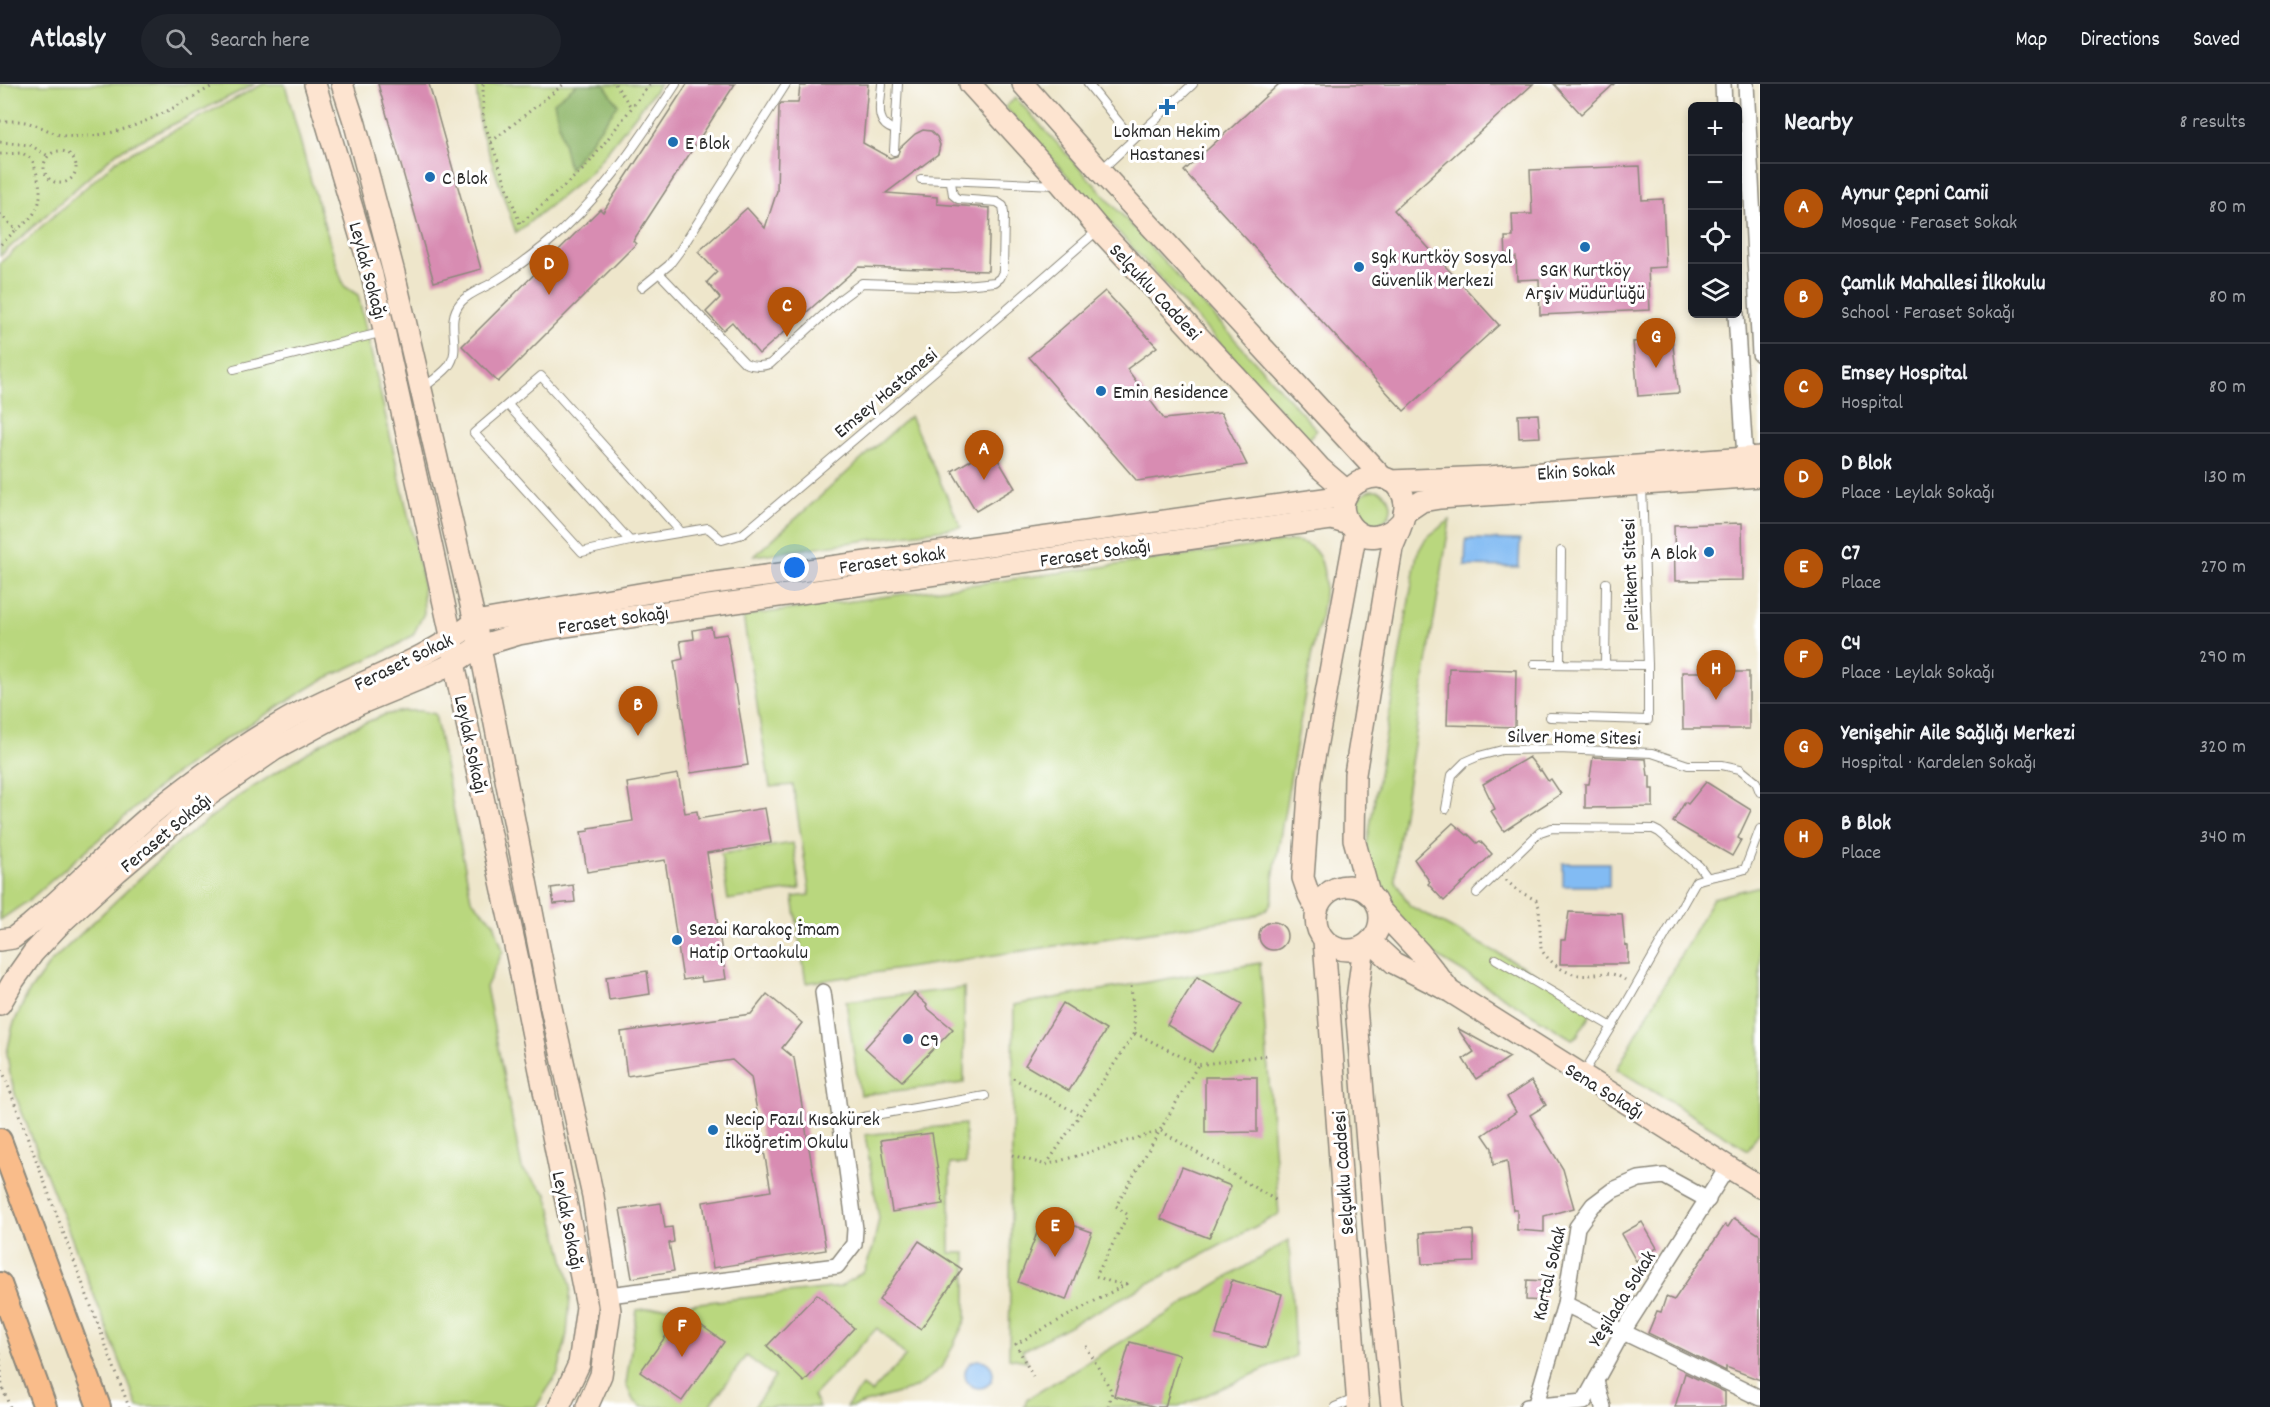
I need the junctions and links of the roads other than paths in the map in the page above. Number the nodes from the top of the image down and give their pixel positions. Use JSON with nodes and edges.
{"nodes":[{"id":1,"x":315,"y":84,"type":"edge"},
{"id":2,"x":342,"y":84,"type":"edge"},
{"id":3,"x":676,"y":84,"type":"edge"},
{"id":4,"x":786,"y":84,"type":"edge"},
{"id":5,"x":882,"y":84,"type":"edge"},
{"id":6,"x":898,"y":84,"type":"edge"},
{"id":7,"x":970,"y":84,"type":"edge"},
{"id":8,"x":1023,"y":84,"type":"edge"},
{"id":9,"x":1088,"y":84,"type":"edge"},
{"id":10,"x":1193,"y":84,"type":"edge"},
{"id":11,"x":1723,"y":84,"type":"edge"},
{"id":12,"x":1746,"y":84,"type":"edge"},
{"id":13,"x":1724,"y":102,"type":"edge"},
{"id":14,"x":895,"y":130,"type":"junction"},
{"id":15,"x":1133,"y":140,"type":"junction"},
{"id":16,"x":894,"y":151,"type":"dead end"},
{"id":17,"x":1100,"y":171,"type":"junction"},
{"id":18,"x":921,"y":179,"type":"dead end"},
{"id":19,"x":951,"y":182,"type":"junction"},
{"id":20,"x":1062,"y":185,"type":"junction"},
{"id":21,"x":1099,"y":229,"type":"junction"},
{"id":22,"x":659,"y":273,"type":"junction"},
{"id":23,"x":642,"y":287,"type":"dead end"},
{"id":24,"x":1737,"y":318,"type":"edge"},
{"id":25,"x":385,"y":332,"type":"junction"},
{"id":26,"x":1760,"y":354,"type":"edge"},
{"id":27,"x":234,"y":369,"type":"dead end"},
{"id":28,"x":420,"y":390,"type":"junction"},
{"id":29,"x":508,"y":405,"type":"junction"},
{"id":30,"x":1756,"y":467,"type":"edge"},
{"id":31,"x":1387,"y":479,"type":"junction"},
{"id":32,"x":1642,"y":484,"type":"junction"},
{"id":33,"x":1347,"y":494,"type":"junction"},
{"id":34,"x":1403,"y":518,"type":"junction"},
{"id":35,"x":1353,"y":528,"type":"junction"},
{"id":36,"x":681,"y":532,"type":"junction"},
{"id":37,"x":630,"y":541,"type":"junction"},
{"id":38,"x":1561,"y":552,"type":"dead end"},
{"id":39,"x":1605,"y":583,"type":"dead end"},
{"id":40,"x":475,"y":622,"type":"junction"},
{"id":41,"x":452,"y":640,"type":"junction"},
{"id":42,"x":479,"y":646,"type":"junction"},
{"id":43,"x":454,"y":663,"type":"junction"},
{"id":44,"x":1534,"y":664,"type":"dead end"},
{"id":45,"x":1560,"y":664,"type":"junction"},
{"id":46,"x":1605,"y":665,"type":"junction"},
{"id":47,"x":1648,"y":665,"type":"junction"},
{"id":48,"x":1550,"y":717,"type":"dead end"},
{"id":49,"x":1760,"y":792,"type":"edge"},
{"id":50,"x":1446,"y":809,"type":"dead end"},
{"id":51,"x":1760,"y":829,"type":"edge"},
{"id":52,"x":1707,"y":877,"type":"junction"},
{"id":53,"x":1477,"y":893,"type":"dead end"},
{"id":54,"x":1374,"y":901,"type":"junction"},
{"id":55,"x":1317,"y":910,"type":"junction"},
{"id":56,"x":0,"y":940,"type":"edge"},
{"id":57,"x":1324,"y":940,"type":"junction"},
{"id":58,"x":1367,"y":944,"type":"junction"},
{"id":59,"x":1496,"y":959,"type":"dead end"},
{"id":60,"x":823,"y":992,"type":"dead end"},
{"id":61,"x":1451,"y":992,"type":"junction"},
{"id":62,"x":0,"y":1004,"type":"edge"},
{"id":63,"x":1612,"y":1026,"type":"junction"},
{"id":64,"x":1582,"y":1075,"type":"junction"},
{"id":65,"x":985,"y":1096,"type":"dead end"},
{"id":66,"x":863,"y":1117,"type":"dead end"},
{"id":67,"x":0,"y":1140,"type":"edge"},
{"id":68,"x":1727,"y":1168,"type":"junction"},
{"id":69,"x":1760,"y":1187,"type":"edge"},
{"id":70,"x":1708,"y":1200,"type":"junction"},
{"id":71,"x":0,"y":1284,"type":"edge"},
{"id":72,"x":609,"y":1295,"type":"junction"},
{"id":73,"x":1565,"y":1304,"type":"junction"},
{"id":74,"x":1622,"y":1333,"type":"junction"},
{"id":75,"x":1596,"y":1381,"type":"junction"},
{"id":76,"x":1760,"y":1398,"type":"edge"},
{"id":77,"x":1357,"y":1403,"type":"edge"},
{"id":78,"x":45,"y":1407,"type":"edge"},
{"id":79,"x":99,"y":1407,"type":"edge"},
{"id":80,"x":558,"y":1407,"type":"edge"},
{"id":81,"x":586,"y":1407,"type":"edge"},
{"id":82,"x":1335,"y":1407,"type":"edge"},
{"id":83,"x":1392,"y":1407,"type":"edge"},
{"id":84,"x":1524,"y":1407,"type":"edge"},
{"id":85,"x":1535,"y":1407,"type":"edge"},
{"id":86,"x":1603,"y":1407,"type":"edge"}],
"edges":[{"from":1,"to":25,"type":"street","name":"Leylak Sokağı"},
{"from":2,"to":28,"type":"street","name":"Leylak Sokağı"},
{"from":3,"to":28,"type":"lane"},
{"from":4,"to":22,"type":"lane"},
{"from":5,"to":14,"type":"lane"},
{"from":6,"to":14,"type":"lane"},
{"from":7,"to":20,"type":"street","name":"Selçuklu Caddesi"},
{"from":8,"to":17,"type":"street","name":"Selçuklu Caddesi"},
{"from":9,"to":15,"type":"lane"},
{"from":10,"to":15,"type":"lane"},
{"from":11,"to":13,"type":"street"},
{"from":12,"to":26,"type":"street"},
{"from":14,"to":16,"type":"lane"},
{"from":15,"to":17,"type":"lane"},
{"from":17,"to":31,"type":"street","name":"Selçuklu Caddesi"},
{"from":18,"to":19,"type":"lane"},
{"from":19,"to":20,"type":"lane"},
{"from":19,"to":22,"type":"lane"},
{"from":20,"to":21,"type":"street","name":"Selçuklu Caddesi"},
{"from":21,"to":33,"type":"street","name":"Selçuklu Caddesi"},
{"from":21,"to":36,"type":"lane","name":"Emsey Hastanesi"},
{"from":22,"to":23,"type":"lane"},
{"from":24,"to":30,"type":"street"},
{"from":25,"to":27,"type":"lane"},
{"from":25,"to":41,"type":"street","name":"Leylak Sokağı"},
{"from":28,"to":40,"type":"street","name":"Leylak Sokağı"},
{"from":29,"to":36,"type":"lane","name":"Emsey Hastanesi"},
{"from":29,"to":37,"type":"lane"},
{"from":29,"to":37,"type":"lane","name":"Emsey Hastanesi"},
{"from":30,"to":31,"type":"street","name":"Ekin Sokak"},
{"from":30,"to":32,"type":"street","name":"Ekin Sokak"},
{"from":31,"to":33,"type":"street"},
{"from":31,"to":34,"type":"street"},
{"from":32,"to":34,"type":"street","name":"Ekin Sokak"},
{"from":32,"to":47,"type":"lane","name":"Pelitkent Sitesi"},
{"from":33,"to":35,"type":"street"},
{"from":33,"to":40,"type":"street","name":"Feraset Sokak"},
{"from":34,"to":35,"type":"street"},
{"from":34,"to":54,"type":"street"},
{"from":35,"to":42,"type":"street","name":"Feraset Sokağı"},
{"from":35,"to":55,"type":"street"},
{"from":36,"to":37,"type":"lane","name":"Emsey Hastanesi"},
{"from":38,"to":45,"type":"lane"},
{"from":39,"to":46,"type":"lane","name":"Pelitkent Sitesi"},
{"from":40,"to":41,"type":"street","name":"Feraset Sokak"},
{"from":40,"to":42,"type":"street","name":"Leylak Sokağı"},
{"from":41,"to":43,"type":"street","name":"Leylak Sokağı"},
{"from":41,"to":56,"type":"street","name":"Feraset Sokak"},
{"from":42,"to":43,"type":"street","name":"Feraset Sokağı"},
{"from":42,"to":72,"type":"street","name":"Leylak Sokağı"},
{"from":43,"to":62,"type":"street","name":"Feraset Sokağı"},
{"from":43,"to":80,"type":"street","name":"Leylak Sokağı"},
{"from":44,"to":45,"type":"lane"},
{"from":45,"to":46,"type":"lane"},
{"from":46,"to":47,"type":"lane"},
{"from":47,"to":48,"type":"lane","name":"Pelitkent Sitesi"},
{"from":49,"to":50,"type":"lane","name":"Silver Home Sitesi"},
{"from":51,"to":52,"type":"lane"},
{"from":52,"to":53,"type":"lane"},
{"from":52,"to":63,"type":"lane"},
{"from":54,"to":55,"type":"street"},
{"from":54,"to":58,"type":"street"},
{"from":54,"to":61,"type":"street"},
{"from":55,"to":57,"type":"street"},
{"from":57,"to":58,"type":"street"},
{"from":57,"to":77,"type":"street","name":"Selçuklu Caddesi"},
{"from":58,"to":61,"type":"street"},
{"from":58,"to":83,"type":"street","name":"Selçuklu Caddesi"},
{"from":59,"to":63,"type":"lane"},
{"from":60,"to":72,"type":"street"},
{"from":61,"to":64,"type":"street","name":"Sena Sokağı"},
{"from":63,"to":64,"type":"lane"},
{"from":64,"to":68,"type":"street","name":"Sena Sokağı"},
{"from":65,"to":66,"type":"lane"},
{"from":67,"to":79,"type":"main road"},
{"from":68,"to":69,"type":"street","name":"Sena Sokağı"},
{"from":68,"to":70,"type":"street","name":"Yeşilada Sokak"},
{"from":70,"to":73,"type":"street","name":"Kartal Sokak"},
{"from":70,"to":74,"type":"street","name":"Yeşilada Sokak"},
{"from":71,"to":78,"type":"main road"},
{"from":72,"to":81,"type":"street","name":"Leylak Sokağı"},
{"from":73,"to":74,"type":"street"},
{"from":73,"to":85,"type":"street","name":"Kartal Sokak"},
{"from":74,"to":75,"type":"street","name":"Yeşilada Sokak"},
{"from":74,"to":76,"type":"street"},
{"from":75,"to":85,"type":"street","name":"Yeşilada Sokak"},
{"from":75,"to":86,"type":"street"},
{"from":77,"to":82,"type":"lane"},
{"from":84,"to":85,"type":"street","name":"Yeşilada Sokak"}]}
